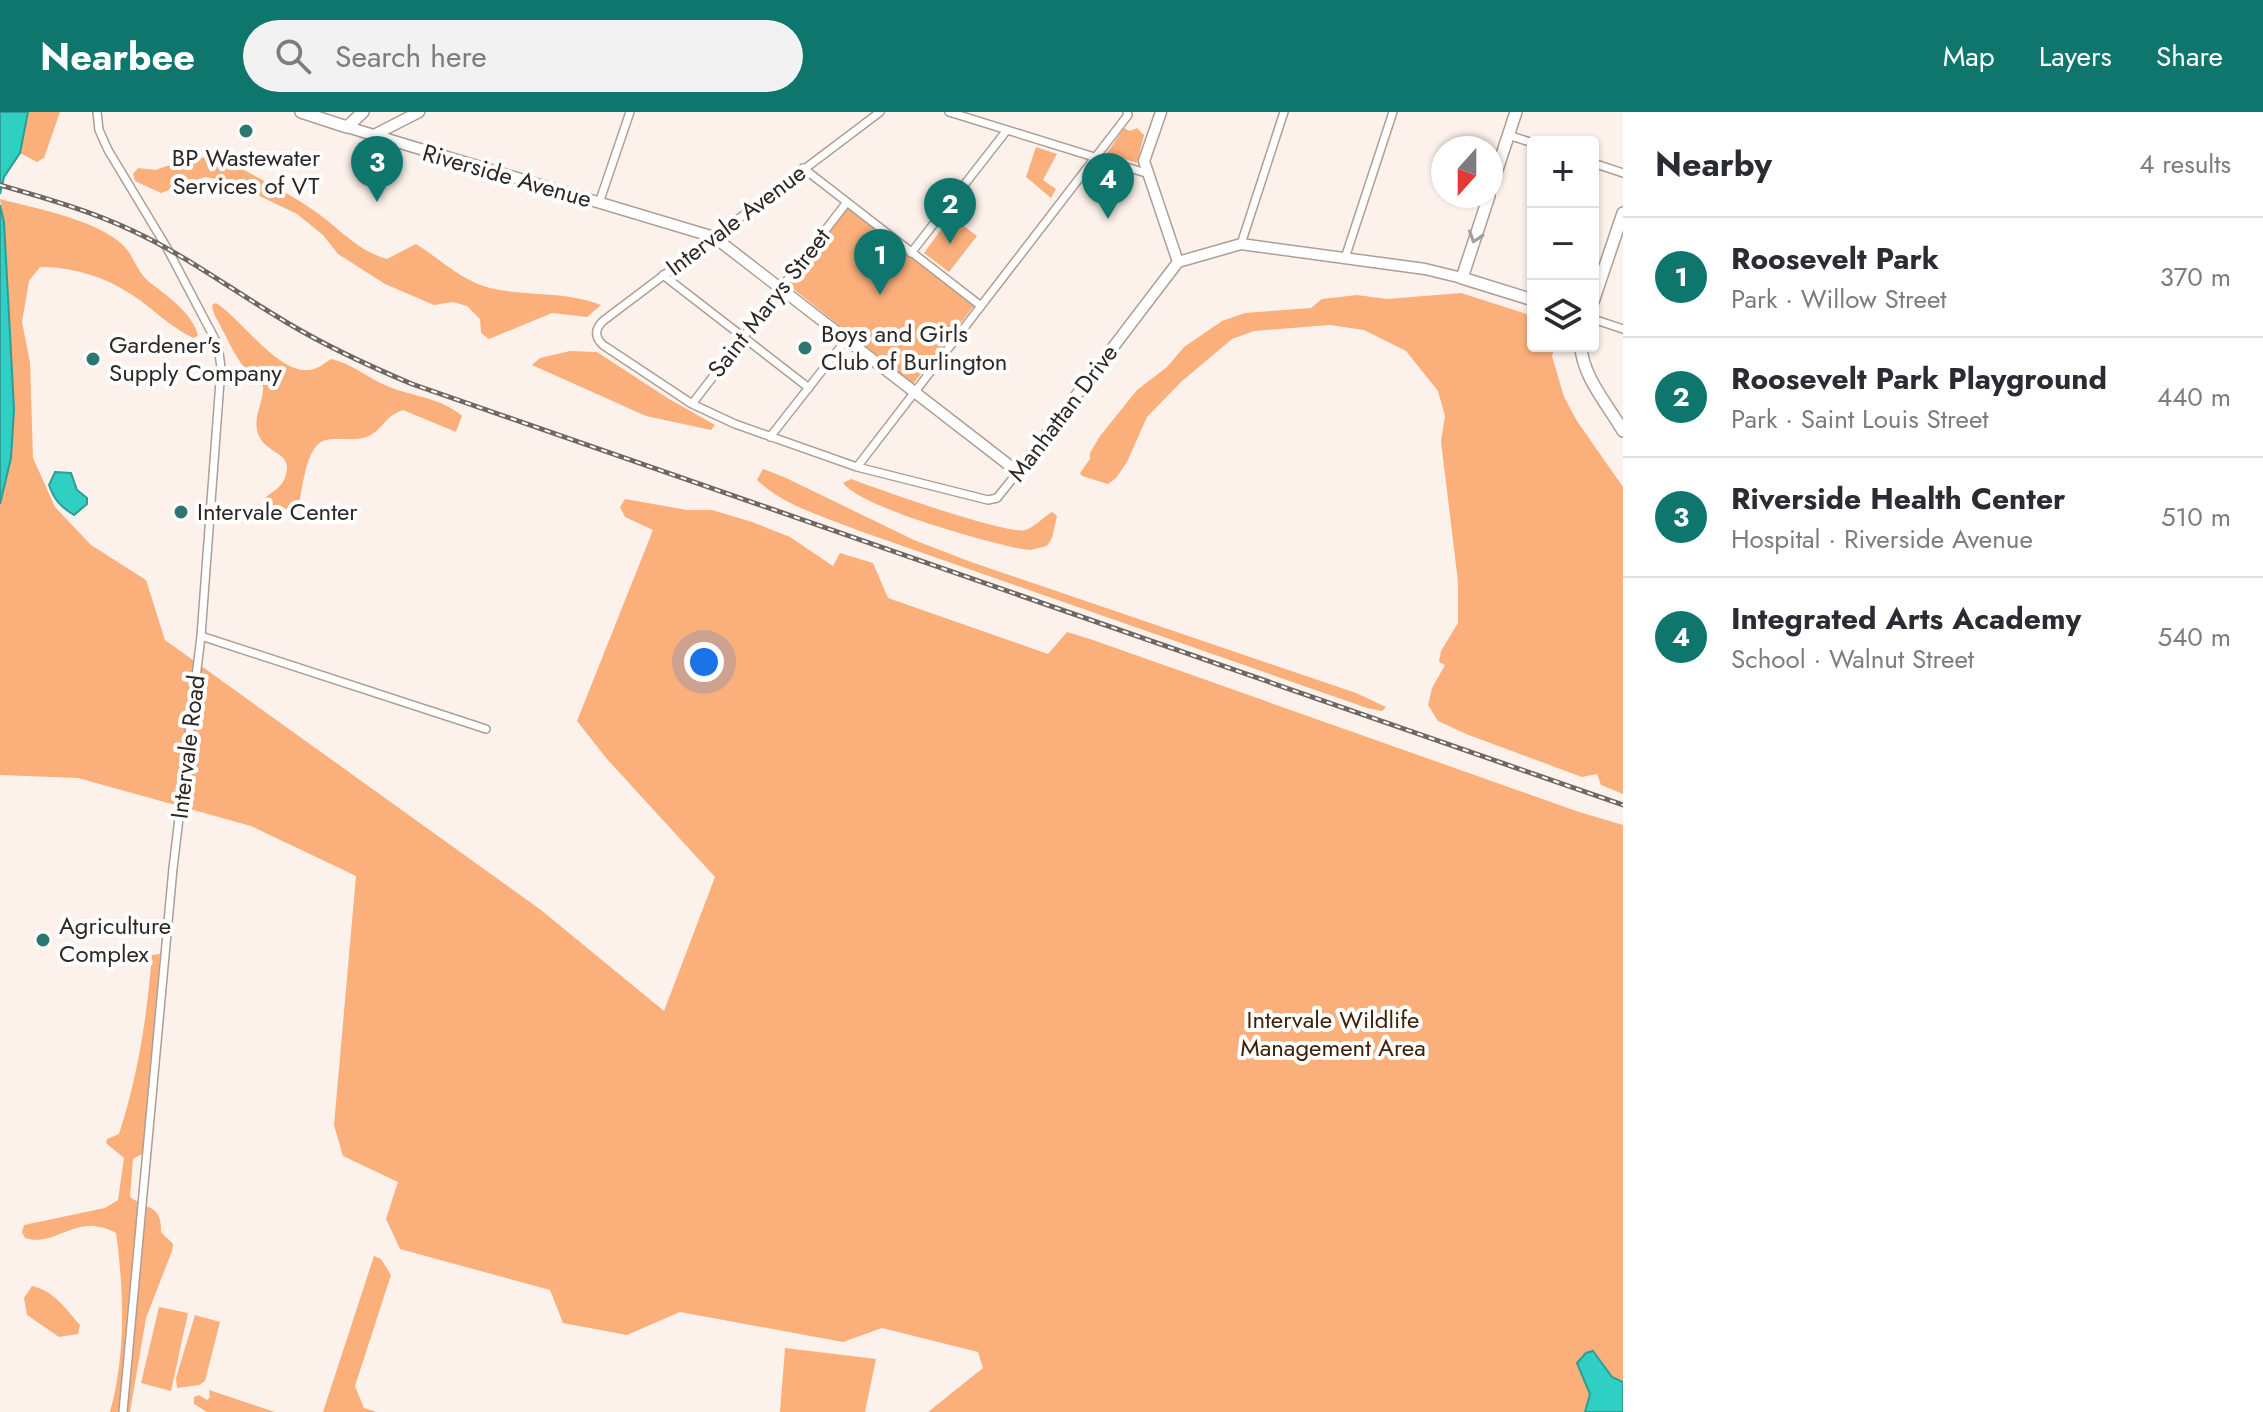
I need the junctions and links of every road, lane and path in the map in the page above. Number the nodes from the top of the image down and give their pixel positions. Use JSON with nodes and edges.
{"nodes":[{"id":1,"x":97,"y":112,"type":"edge"},
{"id":2,"x":301,"y":112,"type":"edge"},
{"id":3,"x":363,"y":112,"type":"edge"},
{"id":4,"x":419,"y":112,"type":"edge"},
{"id":5,"x":630,"y":112,"type":"edge"},
{"id":6,"x":880,"y":112,"type":"edge"},
{"id":7,"x":949,"y":112,"type":"edge"},
{"id":8,"x":1161,"y":112,"type":"edge"},
{"id":9,"x":1284,"y":112,"type":"edge"},
{"id":10,"x":1393,"y":112,"type":"edge"},
{"id":11,"x":1516,"y":112,"type":"edge"},
{"id":12,"x":1128,"y":114,"type":"edge"},
{"id":13,"x":347,"y":127,"type":"junction"},
{"id":14,"x":1007,"y":130,"type":"junction"},
{"id":15,"x":374,"y":135,"type":"junction"},
{"id":16,"x":1508,"y":135,"type":"junction"},
{"id":17,"x":1527,"y":141,"type":"edge"},
{"id":18,"x":1503,"y":151,"type":"edge"},
{"id":19,"x":1096,"y":158,"type":"junction"},
{"id":20,"x":1599,"y":165,"type":"edge"},
{"id":21,"x":803,"y":168,"type":"junction"},
{"id":22,"x":1623,"y":173,"type":"edge"},
{"id":23,"x":1149,"y":174,"type":"junction"},
{"id":24,"x":847,"y":202,"type":"junction"},
{"id":25,"x":599,"y":203,"type":"junction"},
{"id":26,"x":1485,"y":208,"type":"edge"},
{"id":27,"x":1623,"y":213,"type":"edge"},
{"id":28,"x":714,"y":237,"type":"junction"},
{"id":29,"x":1241,"y":244,"type":"junction"},
{"id":30,"x":911,"y":253,"type":"junction"},
{"id":31,"x":1345,"y":258,"type":"junction"},
{"id":32,"x":1178,"y":262,"type":"junction"},
{"id":33,"x":663,"y":275,"type":"junction"},
{"id":34,"x":1462,"y":278,"type":"junction"},
{"id":35,"x":1599,"y":284,"type":"edge"},
{"id":36,"x":780,"y":289,"type":"junction"},
{"id":37,"x":1527,"y":298,"type":"edge"},
{"id":38,"x":981,"y":306,"type":"junction"},
{"id":39,"x":1599,"y":321,"type":"edge"},
{"id":40,"x":1623,"y":329,"type":"edge"},
{"id":41,"x":596,"y":331,"type":"joint"},
{"id":42,"x":743,"y":337,"type":"junction"},
{"id":43,"x":846,"y":340,"type":"junction"},
{"id":44,"x":1581,"y":352,"type":"edge"},
{"id":45,"x":809,"y":388,"type":"junction"},
{"id":46,"x":914,"y":392,"type":"junction"},
{"id":47,"x":692,"y":404,"type":"junction"},
{"id":48,"x":1623,"y":431,"type":"edge"},
{"id":49,"x":770,"y":437,"type":"junction"},
{"id":50,"x":857,"y":467,"type":"junction"},
{"id":51,"x":1018,"y":472,"type":"junction"},
{"id":52,"x":201,"y":636,"type":"junction"},
{"id":53,"x":486,"y":729,"type":"dead end"},
{"id":54,"x":123,"y":1412,"type":"edge"}],
"edges":[{"from":1,"to":52,"type":"street","name":"Intervale Road"},
{"from":2,"to":13,"type":"main road","name":"Riverside Avenue"},
{"from":3,"to":13,"type":"main road"},
{"from":4,"to":15,"type":"street"},
{"from":5,"to":25,"type":"street"},
{"from":6,"to":21,"type":"street","name":"Intervale Avenue"},
{"from":7,"to":14,"type":"street"},
{"from":8,"to":23,"type":"street"},
{"from":9,"to":29,"type":"street"},
{"from":10,"to":31,"type":"street"},
{"from":11,"to":16,"type":"main road"},
{"from":12,"to":19,"type":"street"},
{"from":13,"to":15,"type":"street","name":"Riverside Avenue"},
{"from":14,"to":19,"type":"street"},
{"from":14,"to":30,"type":"street"},
{"from":15,"to":25,"type":"street","name":"Riverside Avenue"},
{"from":16,"to":17,"type":"street"},
{"from":16,"to":18,"type":"main road"},
{"from":19,"to":23,"type":"street"},
{"from":19,"to":38,"type":"street"},
{"from":20,"to":22,"type":"street"},
{"from":21,"to":24,"type":"street"},
{"from":21,"to":28,"type":"street","name":"Intervale Avenue"},
{"from":23,"to":32,"type":"street"},
{"from":24,"to":30,"type":"street"},
{"from":24,"to":36,"type":"street","name":"Saint Marys Street"},
{"from":25,"to":28,"type":"street","name":"Riverside Avenue"},
{"from":26,"to":34,"type":"main road","one_way":true},
{"from":27,"to":35,"type":"main road"},
{"from":28,"to":33,"type":"street","name":"Intervale Avenue"},
{"from":28,"to":36,"type":"street"},
{"from":29,"to":31,"type":"street"},
{"from":29,"to":32,"type":"street"},
{"from":30,"to":38,"type":"street"},
{"from":31,"to":34,"type":"street"},
{"from":32,"to":51,"type":"street","name":"Manhattan Drive"},
{"from":33,"to":41,"type":"street","name":"Intervale Avenue"},
{"from":33,"to":42,"type":"street"},
{"from":34,"to":37,"type":"main road"},
{"from":36,"to":42,"type":"street","name":"Saint Marys Street"},
{"from":36,"to":43,"type":"street"},
{"from":38,"to":46,"type":"street"},
{"from":39,"to":40,"type":"street"},
{"from":41,"to":47,"type":"street","name":"Manhattan Drive"},
{"from":42,"to":45,"type":"street"},
{"from":42,"to":47,"type":"street","name":"Saint Marys Street"},
{"from":43,"to":45,"type":"street"},
{"from":43,"to":46,"type":"street"},
{"from":44,"to":48,"type":"main road"},
{"from":45,"to":49,"type":"street"},
{"from":46,"to":50,"type":"street"},
{"from":46,"to":51,"type":"street"},
{"from":47,"to":49,"type":"street","name":"Manhattan Drive"},
{"from":49,"to":50,"type":"street","name":"Manhattan Drive"},
{"from":50,"to":51,"type":"street","name":"Manhattan Drive"},
{"from":52,"to":53,"type":"street"},
{"from":52,"to":54,"type":"street","name":"Intervale Road"}]}
